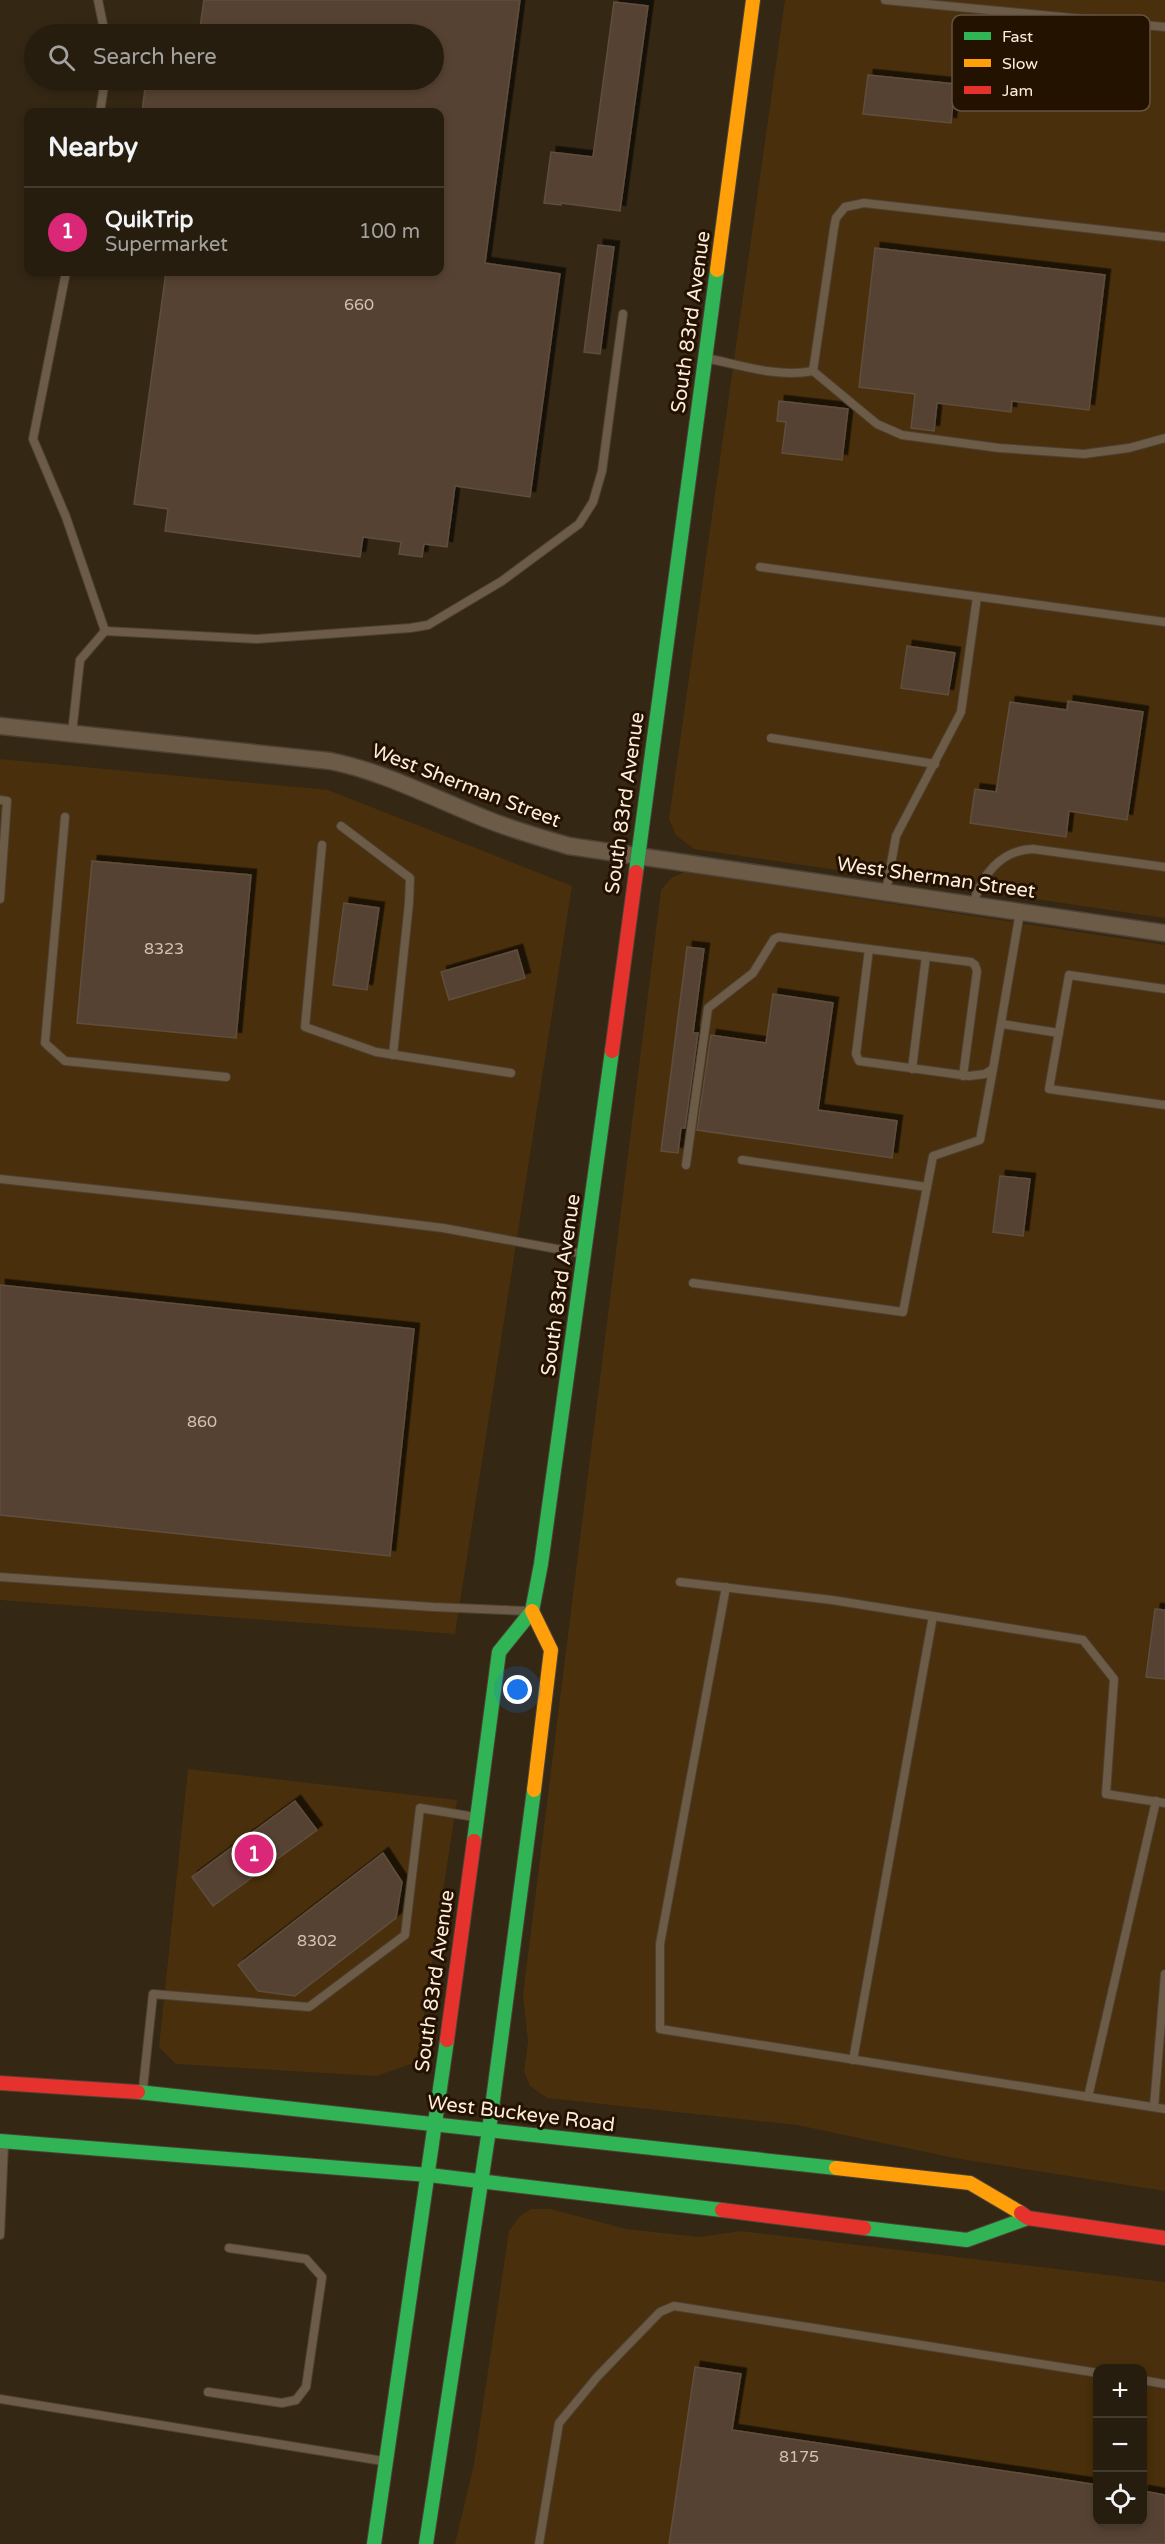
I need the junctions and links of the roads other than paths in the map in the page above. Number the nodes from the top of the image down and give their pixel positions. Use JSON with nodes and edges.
{"nodes":[{"id":1,"x":98,"y":0,"type":"edge"},
{"id":2,"x":753,"y":0,"type":"edge"},
{"id":3,"x":885,"y":0,"type":"edge"},
{"id":4,"x":1041,"y":15,"type":"edge"},
{"id":5,"x":103,"y":24,"type":"edge"},
{"id":6,"x":1150,"y":26,"type":"edge"},
{"id":7,"x":1165,"y":27,"type":"edge"},
{"id":8,"x":103,"y":90,"type":"edge"},
{"id":9,"x":101,"y":108,"type":"edge"},
{"id":10,"x":1165,"y":237,"type":"edge"},
{"id":11,"x":65,"y":276,"type":"edge"},
{"id":12,"x":623,"y":314,"type":"dead end"},
{"id":13,"x":706,"y":358,"type":"junction"},
{"id":14,"x":813,"y":371,"type":"junction"},
{"id":15,"x":1165,"y":438,"type":"edge"},
{"id":16,"x":760,"y":567,"type":"dead end"},
{"id":17,"x":977,"y":597,"type":"junction"},
{"id":18,"x":1165,"y":622,"type":"edge"},
{"id":19,"x":105,"y":631,"type":"junction"},
{"id":20,"x":0,"y":726,"type":"edge"},
{"id":21,"x":72,"y":733,"type":"junction"},
{"id":22,"x":771,"y":738,"type":"dead end"},
{"id":23,"x":935,"y":764,"type":"junction"},
{"id":24,"x":0,"y":800,"type":"edge"},
{"id":25,"x":65,"y":817,"type":"dead end"},
{"id":26,"x":341,"y":826,"type":"dead end"},
{"id":27,"x":322,"y":844,"type":"dead end"},
{"id":28,"x":638,"y":856,"type":"junction"},
{"id":29,"x":1164,"y":866,"type":"edge"},
{"id":30,"x":886,"y":892,"type":"junction"},
{"id":31,"x":0,"y":899,"type":"edge"},
{"id":32,"x":973,"y":905,"type":"junction"},
{"id":33,"x":1020,"y":912,"type":"junction"},
{"id":34,"x":1165,"y":933,"type":"edge"},
{"id":35,"x":868,"y":949,"type":"junction"},
{"id":36,"x":926,"y":956,"type":"junction"},
{"id":37,"x":1165,"y":989,"type":"edge"},
{"id":38,"x":1002,"y":1024,"type":"junction"},
{"id":39,"x":1059,"y":1033,"type":"junction"},
{"id":40,"x":393,"y":1055,"type":"junction"},
{"id":41,"x":912,"y":1069,"type":"junction"},
{"id":42,"x":993,"y":1069,"type":"junction"},
{"id":43,"x":511,"y":1074,"type":"dead end"},
{"id":44,"x":963,"y":1076,"type":"junction"},
{"id":45,"x":226,"y":1077,"type":"dead end"},
{"id":46,"x":1165,"y":1105,"type":"edge"},
{"id":47,"x":742,"y":1160,"type":"dead end"},
{"id":48,"x":686,"y":1165,"type":"dead end"},
{"id":49,"x":0,"y":1179,"type":"edge"},
{"id":50,"x":927,"y":1187,"type":"junction"},
{"id":51,"x":585,"y":1254,"type":"junction"},
{"id":52,"x":693,"y":1283,"type":"dead end"},
{"id":53,"x":0,"y":1577,"type":"edge"},
{"id":54,"x":680,"y":1582,"type":"dead end"},
{"id":55,"x":726,"y":1587,"type":"junction"},
{"id":56,"x":532,"y":1611,"type":"junction"},
{"id":57,"x":933,"y":1616,"type":"junction"},
{"id":58,"x":1160,"y":1802,"type":"edge"},
{"id":59,"x":477,"y":1817,"type":"junction"},
{"id":60,"x":1165,"y":1974,"type":"edge"},
{"id":61,"x":854,"y":2060,"type":"junction"},
{"id":62,"x":0,"y":2083,"type":"edge"},
{"id":63,"x":142,"y":2091,"type":"junction"},
{"id":64,"x":1088,"y":2097,"type":"junction"},
{"id":65,"x":1154,"y":2107,"type":"junction"},
{"id":66,"x":1165,"y":2109,"type":"edge"},
{"id":67,"x":436,"y":2123,"type":"junction"},
{"id":68,"x":489,"y":2130,"type":"junction"},
{"id":69,"x":2,"y":2141,"type":"edge"},
{"id":70,"x":429,"y":2175,"type":"junction"},
{"id":71,"x":481,"y":2183,"type":"junction"},
{"id":72,"x":1028,"y":2218,"type":"junction"},
{"id":73,"x":0,"y":2235,"type":"edge"},
{"id":74,"x":1165,"y":2238,"type":"edge"},
{"id":75,"x":229,"y":2248,"type":"dead end"},
{"id":76,"x":1093,"y":2372,"type":"edge"},
{"id":77,"x":1147,"y":2381,"type":"edge"},
{"id":78,"x":1165,"y":2384,"type":"edge"},
{"id":79,"x":208,"y":2392,"type":"dead end"},
{"id":80,"x":0,"y":2399,"type":"edge"},
{"id":81,"x":387,"y":2461,"type":"junction"},
{"id":82,"x":374,"y":2544,"type":"edge"},
{"id":83,"x":426,"y":2544,"type":"edge"},
{"id":84,"x":539,"y":2544,"type":"edge"}],
"edges":[{"from":1,"to":5,"type":"lane"},
{"from":2,"to":13,"type":"main road","name":"South 83rd Avenue"},
{"from":3,"to":4,"type":"lane"},
{"from":6,"to":7,"type":"lane"},
{"from":8,"to":9,"type":"lane"},
{"from":10,"to":14,"type":"lane"},
{"from":11,"to":19,"type":"lane"},
{"from":12,"to":19,"type":"lane"},
{"from":13,"to":14,"type":"lane"},
{"from":13,"to":28,"type":"main road","name":"South 83rd Avenue"},
{"from":14,"to":15,"type":"lane"},
{"from":16,"to":17,"type":"lane"},
{"from":17,"to":18,"type":"lane"},
{"from":17,"to":23,"type":"lane"},
{"from":19,"to":21,"type":"lane"},
{"from":20,"to":21,"type":"street","name":"West Sherman Street"},
{"from":21,"to":28,"type":"street","name":"West Sherman Street"},
{"from":22,"to":23,"type":"lane"},
{"from":23,"to":30,"type":"lane"},
{"from":24,"to":31,"type":"lane"},
{"from":25,"to":45,"type":"lane"},
{"from":26,"to":40,"type":"lane"},
{"from":27,"to":40,"type":"lane"},
{"from":28,"to":30,"type":"street","name":"West Sherman Street"},
{"from":28,"to":51,"type":"main road","name":"South 83rd Avenue"},
{"from":29,"to":32,"type":"lane"},
{"from":30,"to":32,"type":"street","name":"West Sherman Street"},
{"from":32,"to":33,"type":"street","name":"West Sherman Street"},
{"from":33,"to":34,"type":"street","name":"West Sherman Street"},
{"from":33,"to":38,"type":"lane"},
{"from":35,"to":36,"type":"lane"},
{"from":35,"to":41,"type":"lane"},
{"from":35,"to":48,"type":"lane"},
{"from":36,"to":41,"type":"lane"},
{"from":36,"to":44,"type":"lane"},
{"from":37,"to":39,"type":"lane"},
{"from":38,"to":39,"type":"lane"},
{"from":38,"to":42,"type":"lane"},
{"from":39,"to":46,"type":"lane"},
{"from":40,"to":43,"type":"lane"},
{"from":41,"to":44,"type":"lane"},
{"from":42,"to":44,"type":"lane"},
{"from":42,"to":50,"type":"lane"},
{"from":47,"to":50,"type":"lane"},
{"from":49,"to":51,"type":"lane"},
{"from":50,"to":52,"type":"lane"},
{"from":51,"to":56,"type":"main road","name":"South 83rd Avenue"},
{"from":53,"to":56,"type":"lane"},
{"from":54,"to":55,"type":"lane"},
{"from":55,"to":57,"type":"lane"},
{"from":55,"to":61,"type":"lane"},
{"from":56,"to":59,"type":"main road","name":"South 83rd Avenue"},
{"from":56,"to":68,"type":"main road"},
{"from":57,"to":58,"type":"lane"},
{"from":57,"to":61,"type":"lane"},
{"from":58,"to":64,"type":"lane"},
{"from":59,"to":63,"type":"lane"},
{"from":59,"to":67,"type":"main road","name":"South 83rd Avenue"},
{"from":60,"to":65,"type":"lane"},
{"from":61,"to":64,"type":"lane"},
{"from":62,"to":63,"type":"main road","name":"West Buckeye Road"},
{"from":63,"to":67,"type":"main road","name":"West Buckeye Road"},
{"from":64,"to":65,"type":"lane"},
{"from":65,"to":66,"type":"lane"},
{"from":67,"to":68,"type":"main road","name":"West Buckeye Road"},
{"from":67,"to":70,"type":"main road","name":"South 83rd Avenue"},
{"from":68,"to":71,"type":"main road"},
{"from":68,"to":72,"type":"main road","name":"West Buckeye Road"},
{"from":69,"to":70,"type":"main road","name":"West Buckeye Road"},
{"from":69,"to":73,"type":"lane"},
{"from":70,"to":71,"type":"main road","name":"West Buckeye Road"},
{"from":70,"to":81,"type":"main road","name":"South 83rd Avenue"},
{"from":71,"to":72,"type":"main road","name":"West Buckeye Road"},
{"from":71,"to":83,"type":"main road"},
{"from":72,"to":74,"type":"main road","name":"West Buckeye Road"},
{"from":75,"to":79,"type":"lane"},
{"from":76,"to":84,"type":"lane"},
{"from":77,"to":78,"type":"lane"},
{"from":80,"to":81,"type":"lane"},
{"from":81,"to":82,"type":"main road","name":"South 83rd Avenue"}]}
